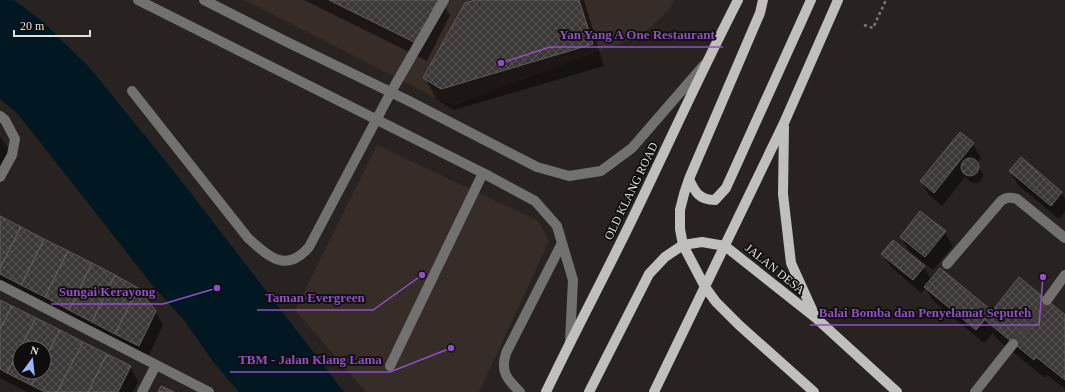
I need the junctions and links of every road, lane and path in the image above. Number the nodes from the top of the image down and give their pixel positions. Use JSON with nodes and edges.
{"nodes":[{"id":1,"x":138,"y":0,"type":"edge"},
{"id":2,"x":204,"y":0,"type":"edge"},
{"id":3,"x":444,"y":0,"type":"edge"},
{"id":4,"x":738,"y":0,"type":"edge"},
{"id":5,"x":763,"y":0,"type":"edge"},
{"id":6,"x":810,"y":0,"type":"edge"},
{"id":7,"x":838,"y":0,"type":"edge"},
{"id":8,"x":886,"y":0,"type":"edge"},
{"id":9,"x":864,"y":25,"type":"dead end"},
{"id":10,"x":706,"y":62,"type":"junction"},
{"id":11,"x":132,"y":91,"type":"dead end"},
{"id":12,"x":391,"y":92,"type":"junction"},
{"id":13,"x":0,"y":116,"type":"edge"},
{"id":14,"x":377,"y":120,"type":"junction"},
{"id":15,"x":784,"y":123,"type":"junction"},
{"id":16,"x":483,"y":173,"type":"junction"},
{"id":17,"x":0,"y":177,"type":"edge"},
{"id":18,"x":689,"y":179,"type":"junction"},
{"id":19,"x":1065,"y":238,"type":"edge"},
{"id":20,"x":562,"y":243,"type":"junction"},
{"id":21,"x":683,"y":245,"type":"junction"},
{"id":22,"x":725,"y":246,"type":"junction"},
{"id":23,"x":948,"y":264,"type":"dead end"},
{"id":24,"x":1065,"y":275,"type":"edge"},
{"id":25,"x":0,"y":285,"type":"edge"},
{"id":26,"x":705,"y":287,"type":"junction"},
{"id":27,"x":1047,"y":300,"type":"tunnel mouth"},
{"id":28,"x":816,"y":318,"type":"junction"},
{"id":29,"x":570,"y":342,"type":"junction"},
{"id":30,"x":1013,"y":344,"type":"tunnel mouth"},
{"id":31,"x":156,"y":365,"type":"junction"},
{"id":32,"x":390,"y":366,"type":"dead end"},
{"id":33,"x":142,"y":392,"type":"edge"},
{"id":34,"x":209,"y":392,"type":"edge"},
{"id":35,"x":520,"y":392,"type":"edge"},
{"id":36,"x":546,"y":392,"type":"edge"},
{"id":37,"x":589,"y":392,"type":"edge"},
{"id":38,"x":654,"y":392,"type":"edge"},
{"id":39,"x":814,"y":392,"type":"edge"},
{"id":40,"x":897,"y":392,"type":"edge"},
{"id":41,"x":975,"y":392,"type":"edge"}],
"edges":[{"from":1,"to":14,"type":"street"},
{"from":2,"to":12,"type":"street"},
{"from":3,"to":12,"type":"street"},
{"from":4,"to":10,"type":"main road","name":"OLD KLANG ROAD"},
{"from":5,"to":18,"type":"main road"},
{"from":6,"to":18,"type":"main road"},
{"from":7,"to":15,"type":"main road"},
{"from":8,"to":9,"type":"path"},
{"from":10,"to":12,"type":"street"},
{"from":10,"to":29,"type":"main road","name":"OLD KLANG ROAD"},
{"from":11,"to":14,"type":"street"},
{"from":12,"to":14,"type":"street"},
{"from":13,"to":17,"type":"street"},
{"from":14,"to":16,"type":"street"},
{"from":15,"to":22,"type":"main road"},
{"from":15,"to":28,"type":"main road"},
{"from":16,"to":20,"type":"street"},
{"from":16,"to":32,"type":"street"},
{"from":18,"to":21,"type":"main road"},
{"from":19,"to":23,"type":"street"},
{"from":20,"to":29,"type":"street"},
{"from":20,"to":35,"type":"street"},
{"from":21,"to":22,"type":"main road"},
{"from":21,"to":26,"type":"main road"},
{"from":21,"to":37,"type":"main road"},
{"from":22,"to":26,"type":"main road"},
{"from":22,"to":28,"type":"main road","name":"JALAN DESA"},
{"from":24,"to":27,"type":"street"},
{"from":25,"to":31,"type":"street"},
{"from":26,"to":38,"type":"main road"},
{"from":26,"to":39,"type":"main road"},
{"from":28,"to":40,"type":"main road","name":"JALAN DESA"},
{"from":29,"to":36,"type":"main road","name":"OLD KLANG ROAD"},
{"from":30,"to":41,"type":"street"},
{"from":31,"to":33,"type":"street"},
{"from":31,"to":34,"type":"street"}]}
